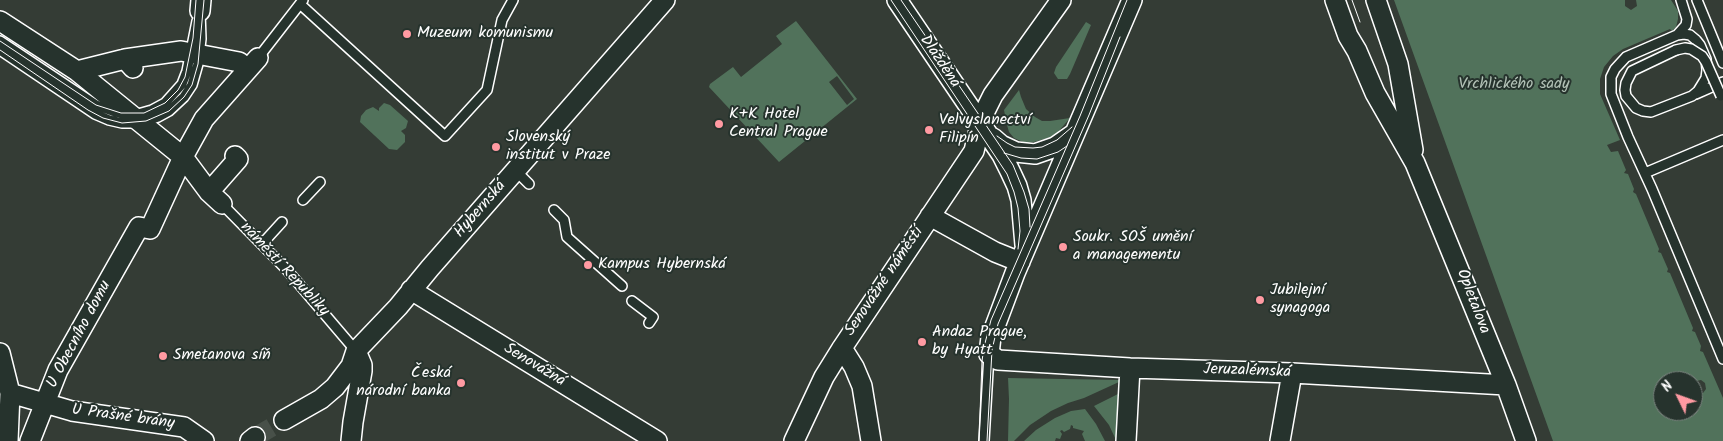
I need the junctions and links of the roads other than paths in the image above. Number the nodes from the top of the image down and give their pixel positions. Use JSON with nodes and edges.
{"nodes":[{"id":1,"x":513,"y":0,"type":"edge"},
{"id":2,"x":665,"y":0,"type":"edge"},
{"id":3,"x":897,"y":0,"type":"edge"},
{"id":4,"x":1061,"y":0,"type":"edge"},
{"id":5,"x":1132,"y":0,"type":"edge"},
{"id":6,"x":1335,"y":0,"type":"edge"},
{"id":7,"x":1376,"y":0,"type":"edge"},
{"id":8,"x":1681,"y":0,"type":"edge"},
{"id":9,"x":1697,"y":0,"type":"edge"},
{"id":10,"x":302,"y":2,"type":"edge"},
{"id":11,"x":200,"y":5,"type":"edge"},
{"id":12,"x":0,"y":21,"type":"edge"},
{"id":13,"x":1677,"y":35,"type":"junction"},
{"id":14,"x":0,"y":41,"type":"edge"},
{"id":15,"x":0,"y":50,"type":"edge"},
{"id":16,"x":195,"y":53,"type":"junction"},
{"id":17,"x":1723,"y":63,"type":"edge"},
{"id":18,"x":253,"y":64,"type":"junction"},
{"id":19,"x":77,"y":71,"type":"junction"},
{"id":20,"x":1723,"y":82,"type":"edge"},
{"id":21,"x":1692,"y":96,"type":"junction"},
{"id":22,"x":1722,"y":98,"type":"edge"},
{"id":23,"x":136,"y":118,"type":"junction"},
{"id":24,"x":981,"y":124,"type":"junction"},
{"id":25,"x":1076,"y":132,"type":"junction"},
{"id":26,"x":1723,"y":140,"type":"edge"},
{"id":27,"x":235,"y":156,"type":"dead end"},
{"id":28,"x":183,"y":157,"type":"junction"},
{"id":29,"x":1415,"y":163,"type":"junction"},
{"id":30,"x":515,"y":170,"type":"junction"},
{"id":31,"x":1645,"y":172,"type":"junction"},
{"id":32,"x":320,"y":182,"type":"dead end"},
{"id":33,"x":529,"y":184,"type":"dead end"},
{"id":34,"x":216,"y":198,"type":"junction"},
{"id":35,"x":303,"y":200,"type":"dead end"},
{"id":36,"x":554,"y":210,"type":"dead end"},
{"id":37,"x":930,"y":216,"type":"junction"},
{"id":38,"x":282,"y":222,"type":"dead end"},
{"id":39,"x":262,"y":244,"type":"junction"},
{"id":40,"x":1023,"y":255,"type":"junction"},
{"id":41,"x":622,"y":286,"type":"dead end"},
{"id":42,"x":411,"y":290,"type":"junction"},
{"id":43,"x":632,"y":301,"type":"dead end"},
{"id":44,"x":649,"y":323,"type":"dead end"},
{"id":45,"x":842,"y":348,"type":"junction"},
{"id":46,"x":356,"y":351,"type":"junction"},
{"id":47,"x":0,"y":353,"type":"edge"},
{"id":48,"x":988,"y":354,"type":"junction"},
{"id":49,"x":1723,"y":359,"type":"edge"},
{"id":50,"x":1130,"y":368,"type":"junction"},
{"id":51,"x":1292,"y":373,"type":"junction"},
{"id":52,"x":1506,"y":385,"type":"junction"},
{"id":53,"x":10,"y":393,"type":"junction"},
{"id":54,"x":45,"y":403,"type":"junction"},
{"id":55,"x":284,"y":420,"type":"tunnel mouth"},
{"id":56,"x":8,"y":441,"type":"edge"},
{"id":57,"x":30,"y":441,"type":"edge"},
{"id":58,"x":204,"y":441,"type":"edge"},
{"id":59,"x":352,"y":441,"type":"edge"},
{"id":60,"x":656,"y":441,"type":"edge"},
{"id":61,"x":794,"y":441,"type":"edge"},
{"id":62,"x":870,"y":441,"type":"edge"},
{"id":63,"x":984,"y":441,"type":"edge"},
{"id":64,"x":1126,"y":441,"type":"edge"},
{"id":65,"x":1280,"y":441,"type":"edge"},
{"id":66,"x":1526,"y":441,"type":"edge"}],
"edges":[{"from":1,"to":10,"type":"lane"},
{"from":2,"to":30,"type":"street","name":"Hybernská"},
{"from":3,"to":24,"type":"street","name":"Dlážděná"},
{"from":4,"to":24,"type":"street","name":"Senovážné náměstí"},
{"from":5,"to":25,"type":"street"},
{"from":6,"to":29,"type":"street","name":"Opletalova"},
{"from":7,"to":29,"type":"street","name":"Opletalova"},
{"from":8,"to":13,"type":"lane"},
{"from":9,"to":17,"type":"lane"},
{"from":10,"to":18,"type":"lane"},
{"from":11,"to":16,"type":"lane"},
{"from":12,"to":19,"type":"street","name":"náměstí Republiky"},
{"from":13,"to":21,"type":"lane"},
{"from":13,"to":31,"type":"lane"},
{"from":14,"to":23,"type":"lane"},
{"from":15,"to":23,"type":"lane"},
{"from":16,"to":18,"type":"street"},
{"from":16,"to":19,"type":"street"},
{"from":16,"to":23,"type":"lane"},
{"from":18,"to":28,"type":"street"},
{"from":19,"to":23,"type":"street","name":"náměstí Republiky"},
{"from":20,"to":21,"type":"lane"},
{"from":21,"to":22,"type":"lane","bridge":true},
{"from":23,"to":28,"type":"street","name":"náměstí Republiky"},
{"from":24,"to":25,"type":"street"},
{"from":24,"to":37,"type":"street","name":"Senovážné náměstí"},
{"from":24,"to":40,"type":"street"},
{"from":25,"to":40,"type":"street"},
{"from":26,"to":31,"type":"lane"},
{"from":27,"to":34,"type":"street"},
{"from":28,"to":34,"type":"street","name":"náměstí Republiky"},
{"from":28,"to":54,"type":"street","name":"U Obecního domu"},
{"from":29,"to":52,"type":"street","name":"Opletalova"},
{"from":30,"to":33,"type":"lane"},
{"from":30,"to":42,"type":"street","name":"Hybernská"},
{"from":31,"to":49,"type":"lane"},
{"from":32,"to":35,"type":"lane"},
{"from":34,"to":39,"type":"lane","name":"náměstí Republiky"},
{"from":36,"to":41,"type":"lane"},
{"from":37,"to":40,"type":"street","name":"Senovážné náměstí"},
{"from":37,"to":45,"type":"street","name":"Senovážné náměstí"},
{"from":38,"to":39,"type":"lane"},
{"from":39,"to":46,"type":"lane","name":"náměstí Republiky"},
{"from":40,"to":48,"type":"street"},
{"from":42,"to":46,"type":"street","name":"Hybernská"},
{"from":42,"to":60,"type":"street","name":"Senovážná"},
{"from":43,"to":44,"type":"lane"},
{"from":45,"to":61,"type":"street","name":"Senovážné náměstí"},
{"from":45,"to":62,"type":"street","name":"Senovážné náměstí"},
{"from":46,"to":55,"type":"street"},
{"from":46,"to":59,"type":"street"},
{"from":47,"to":53,"type":"street"},
{"from":48,"to":50,"type":"street","name":"Jeruzalémská"},
{"from":48,"to":63,"type":"lane"},
{"from":50,"to":51,"type":"street","name":"Jeruzalémská"},
{"from":50,"to":64,"type":"street"},
{"from":51,"to":52,"type":"street","name":"Jeruzalémská"},
{"from":51,"to":65,"type":"street"},
{"from":52,"to":66,"type":"street","name":"Opletalova"},
{"from":53,"to":54,"type":"street","name":"U Prašné brány"},
{"from":53,"to":56,"type":"street"},
{"from":54,"to":57,"type":"street","name":"U Obecního domu"},
{"from":54,"to":58,"type":"street","name":"U Prašné brány"}]}
